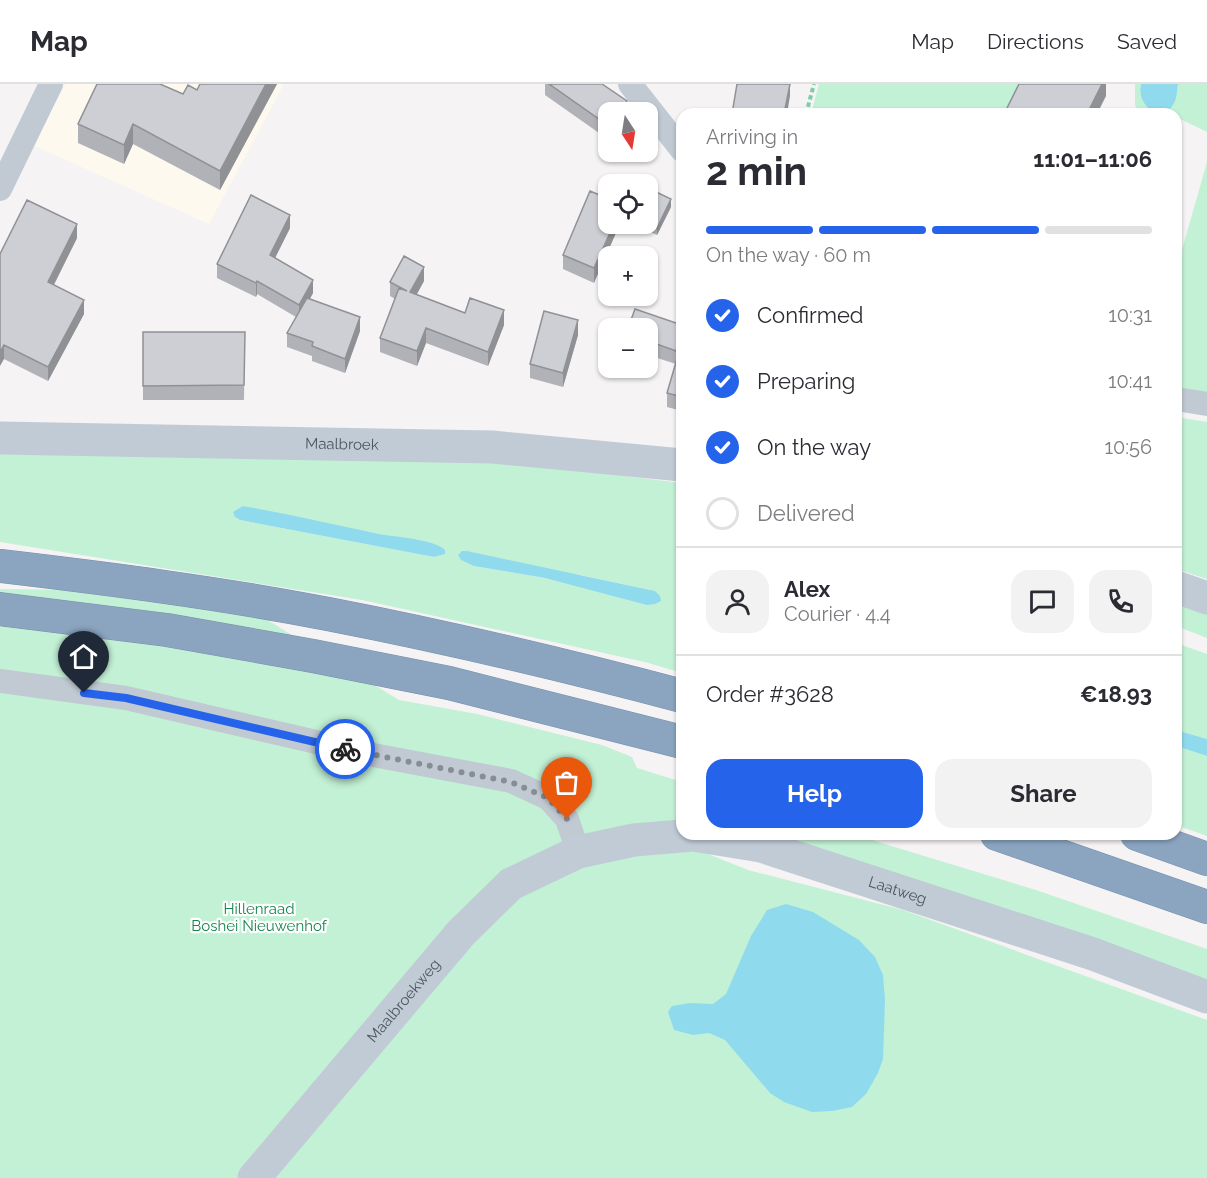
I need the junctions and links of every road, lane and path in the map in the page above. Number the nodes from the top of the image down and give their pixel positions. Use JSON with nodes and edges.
{"nodes":[{"id":1,"x":51,"y":84,"type":"edge"},
{"id":2,"x":630,"y":84,"type":"edge"},
{"id":3,"x":814,"y":84,"type":"edge"},
{"id":4,"x":808,"y":108,"type":"edge"},
{"id":5,"x":676,"y":142,"type":"edge"},
{"id":6,"x":0,"y":189,"type":"edge"},
{"id":7,"x":1182,"y":400,"type":"edge"},
{"id":8,"x":1207,"y":404,"type":"edge"},
{"id":9,"x":0,"y":438,"type":"edge"},
{"id":10,"x":676,"y":464,"type":"edge"},
{"id":11,"x":0,"y":566,"type":"edge"},
{"id":12,"x":1182,"y":589,"type":"edge"},
{"id":13,"x":1207,"y":598,"type":"edge"},
{"id":14,"x":0,"y":609,"type":"edge"},
{"id":15,"x":0,"y":681,"type":"edge"},
{"id":16,"x":676,"y":695,"type":"edge"},
{"id":17,"x":676,"y":740,"type":"edge"},
{"id":18,"x":676,"y":836,"type":"edge"},
{"id":19,"x":724,"y":840,"type":"edge"},
{"id":20,"x":1014,"y":840,"type":"edge"},
{"id":21,"x":1154,"y":840,"type":"edge"},
{"id":22,"x":578,"y":852,"type":"junction"},
{"id":23,"x":1207,"y":859,"type":"edge"},
{"id":24,"x":1207,"y":907,"type":"edge"},
{"id":25,"x":1207,"y":997,"type":"edge"},
{"id":26,"x":254,"y":1178,"type":"edge"}],
"edges":[{"from":1,"to":6,"type":"street"},
{"from":2,"to":5,"type":"street"},
{"from":3,"to":4,"type":"path"},
{"from":7,"to":8,"type":"street"},
{"from":9,"to":10,"type":"street","name":"Maalbroek"},
{"from":11,"to":16,"type":"highway"},
{"from":12,"to":13,"type":"street"},
{"from":14,"to":17,"type":"highway"},
{"from":15,"to":22,"type":"street"},
{"from":18,"to":22,"type":"street","name":"Laatweg"},
{"from":19,"to":25,"type":"street","name":"Laatweg"},
{"from":20,"to":24,"type":"highway"},
{"from":21,"to":23,"type":"highway"},
{"from":22,"to":26,"type":"street","name":"Maalbroekweg"}]}
